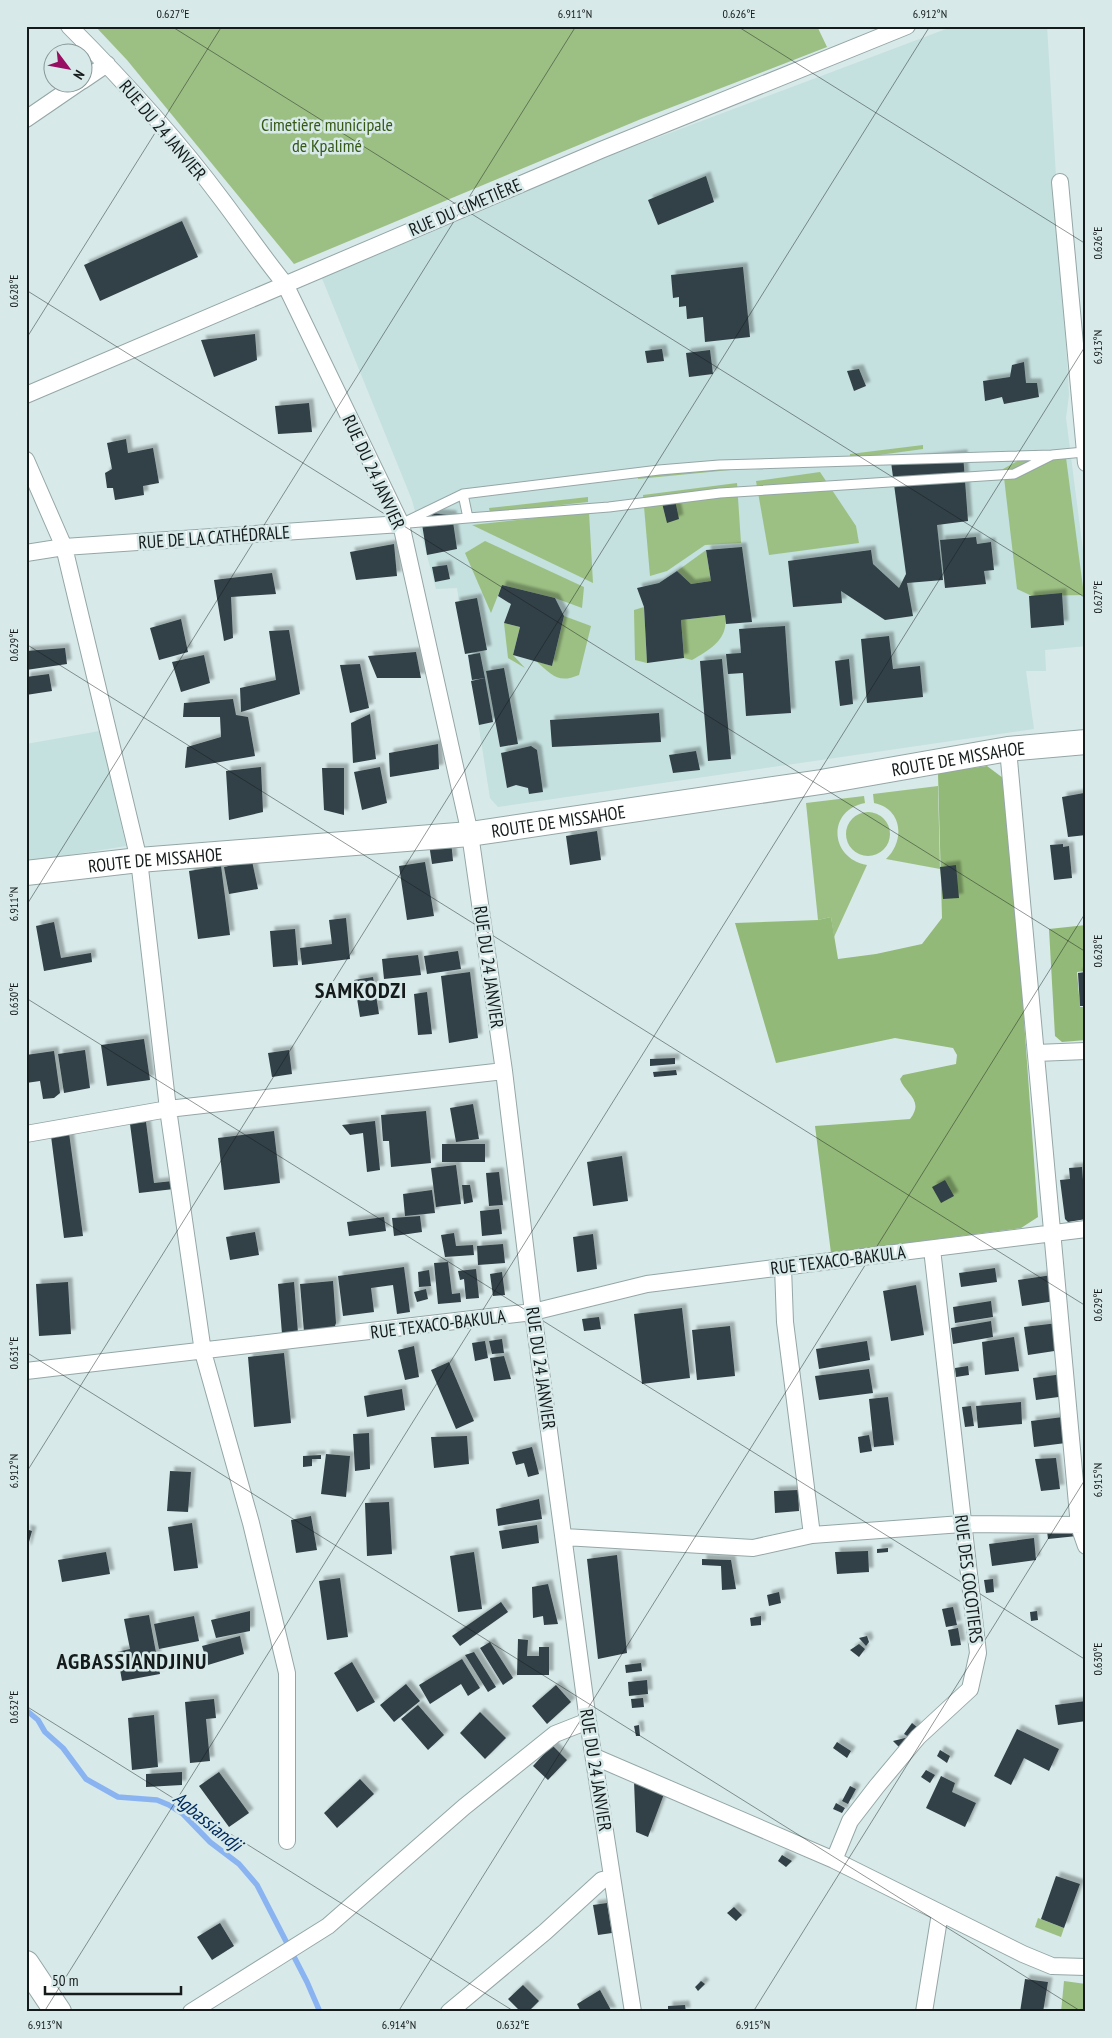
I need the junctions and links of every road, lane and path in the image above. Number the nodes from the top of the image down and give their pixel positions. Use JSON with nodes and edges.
{"nodes":[{"id":1,"x":70,"y":26,"type":"edge"},
{"id":2,"x":907,"y":26,"type":"edge"},
{"id":3,"x":891,"y":29,"type":"edge"},
{"id":4,"x":107,"y":64,"type":"junction"},
{"id":5,"x":92,"y":74,"type":"edge"},
{"id":6,"x":66,"y":92,"type":"edge"},
{"id":7,"x":26,"y":119,"type":"edge"},
{"id":8,"x":1060,"y":182,"type":"dead end"},
{"id":9,"x":285,"y":284,"type":"junction"},
{"id":10,"x":26,"y":395,"type":"edge"},
{"id":11,"x":1084,"y":429,"type":"edge"},
{"id":12,"x":1052,"y":455,"type":"junction"},
{"id":13,"x":1085,"y":457,"type":"edge"},
{"id":14,"x":26,"y":460,"type":"edge"},
{"id":15,"x":463,"y":494,"type":"junction"},
{"id":16,"x":468,"y":518,"type":"junction"},
{"id":17,"x":401,"y":524,"type":"junction"},
{"id":18,"x":64,"y":548,"type":"junction"},
{"id":19,"x":26,"y":553,"type":"edge"},
{"id":20,"x":1086,"y":742,"type":"edge"},
{"id":21,"x":1008,"y":748,"type":"junction"},
{"id":22,"x":470,"y":834,"type":"junction"},
{"id":23,"x":139,"y":860,"type":"junction"},
{"id":24,"x":26,"y":873,"type":"edge"},
{"id":25,"x":1086,"y":1051,"type":"edge"},
{"id":26,"x":1036,"y":1054,"type":"junction"},
{"id":27,"x":504,"y":1071,"type":"junction"},
{"id":28,"x":168,"y":1109,"type":"junction"},
{"id":29,"x":26,"y":1134,"type":"edge"},
{"id":30,"x":1086,"y":1229,"type":"edge"},
{"id":31,"x":1053,"y":1233,"type":"junction"},
{"id":32,"x":932,"y":1248,"type":"junction"},
{"id":33,"x":783,"y":1267,"type":"junction"},
{"id":34,"x":533,"y":1312,"type":"junction"},
{"id":35,"x":203,"y":1352,"type":"junction"},
{"id":36,"x":26,"y":1372,"type":"edge"},
{"id":37,"x":962,"y":1524,"type":"junction"},
{"id":38,"x":1082,"y":1526,"type":"edge"},
{"id":39,"x":812,"y":1535,"type":"junction"},
{"id":40,"x":564,"y":1537,"type":"junction"},
{"id":41,"x":1086,"y":1546,"type":"edge"},
{"id":42,"x":588,"y":1721,"type":"junction"},
{"id":43,"x":595,"y":1757,"type":"junction"},
{"id":44,"x":287,"y":1841,"type":"dead end"},
{"id":45,"x":834,"y":1860,"type":"junction"},
{"id":46,"x":612,"y":1878,"type":"junction"},
{"id":47,"x":940,"y":1913,"type":"junction"},
{"id":48,"x":1086,"y":1967,"type":"edge"},
{"id":49,"x":28,"y":1969,"type":"edge"},
{"id":50,"x":58,"y":2012,"type":"edge"},
{"id":51,"x":191,"y":2012,"type":"edge"},
{"id":52,"x":449,"y":2012,"type":"edge"},
{"id":53,"x":633,"y":2012,"type":"edge"},
{"id":54,"x":924,"y":2012,"type":"edge"}],
"edges":[{"from":1,"to":4,"type":"street","name":"RUE DU 24 JANVIER"},
{"from":2,"to":3,"type":"street","name":"RUE DU CIMETIÈRE"},
{"from":3,"to":9,"type":"street","name":"RUE DU CIMETIÈRE"},
{"from":4,"to":5,"type":"street"},
{"from":4,"to":9,"type":"street","name":"RUE DU 24 JANVIER"},
{"from":6,"to":7,"type":"street"},
{"from":8,"to":11,"type":"street"},
{"from":9,"to":10,"type":"street","name":"RUE DU CIMETIÈRE"},
{"from":9,"to":17,"type":"street","name":"RUE DU 24 JANVIER"},
{"from":11,"to":13,"type":"street"},
{"from":12,"to":13,"type":"lane"},
{"from":12,"to":15,"type":"lane"},
{"from":12,"to":16,"type":"lane"},
{"from":14,"to":18,"type":"street"},
{"from":15,"to":16,"type":"lane"},
{"from":15,"to":17,"type":"lane"},
{"from":16,"to":17,"type":"lane"},
{"from":17,"to":18,"type":"street","name":"RUE DE LA CATHÉDRALE"},
{"from":17,"to":22,"type":"street","name":"RUE DU 24 JANVIER"},
{"from":18,"to":19,"type":"street","name":"RUE DE LA CATHÉDRALE"},
{"from":18,"to":23,"type":"street"},
{"from":20,"to":21,"type":"main road","name":"ROUTE DE MISSAHOE"},
{"from":21,"to":22,"type":"main road","name":"ROUTE DE MISSAHOE"},
{"from":21,"to":26,"type":"street"},
{"from":22,"to":23,"type":"main road","name":"ROUTE DE MISSAHOE"},
{"from":22,"to":27,"type":"street","name":"RUE DU 24 JANVIER"},
{"from":23,"to":24,"type":"main road","name":"ROUTE DE MISSAHOE"},
{"from":23,"to":28,"type":"street"},
{"from":25,"to":26,"type":"street"},
{"from":26,"to":31,"type":"street"},
{"from":27,"to":28,"type":"street"},
{"from":27,"to":34,"type":"street","name":"RUE DU 24 JANVIER"},
{"from":28,"to":29,"type":"street"},
{"from":28,"to":35,"type":"street"},
{"from":30,"to":31,"type":"street","name":"RUE TEXACO-BAKULA"},
{"from":31,"to":32,"type":"street","name":"RUE TEXACO-BAKULA"},
{"from":31,"to":38,"type":"street"},
{"from":32,"to":33,"type":"street","name":"RUE TEXACO-BAKULA"},
{"from":32,"to":37,"type":"street","name":"RUE DES COCOTIERS"},
{"from":33,"to":34,"type":"street","name":"RUE TEXACO-BAKULA"},
{"from":33,"to":39,"type":"street"},
{"from":34,"to":35,"type":"street","name":"RUE TEXACO-BAKULA"},
{"from":34,"to":40,"type":"street","name":"RUE DU 24 JANVIER"},
{"from":35,"to":36,"type":"street","name":"RUE TEXACO-BAKULA"},
{"from":35,"to":44,"type":"street"},
{"from":37,"to":38,"type":"street"},
{"from":37,"to":39,"type":"street"},
{"from":37,"to":45,"type":"street","name":"RUE DES COCOTIERS"},
{"from":38,"to":41,"type":"street"},
{"from":39,"to":40,"type":"street"},
{"from":40,"to":42,"type":"street","name":"RUE DU 24 JANVIER"},
{"from":42,"to":43,"type":"street","name":"RUE DU 24 JANVIER"},
{"from":42,"to":51,"type":"street"},
{"from":43,"to":45,"type":"street"},
{"from":43,"to":46,"type":"street","name":"RUE DU 24 JANVIER"},
{"from":45,"to":47,"type":"street"},
{"from":46,"to":52,"type":"street"},
{"from":46,"to":53,"type":"street","name":"RUE DU 24 JANVIER"},
{"from":47,"to":48,"type":"street"},
{"from":47,"to":54,"type":"street"},
{"from":49,"to":50,"type":"main road"}]}
